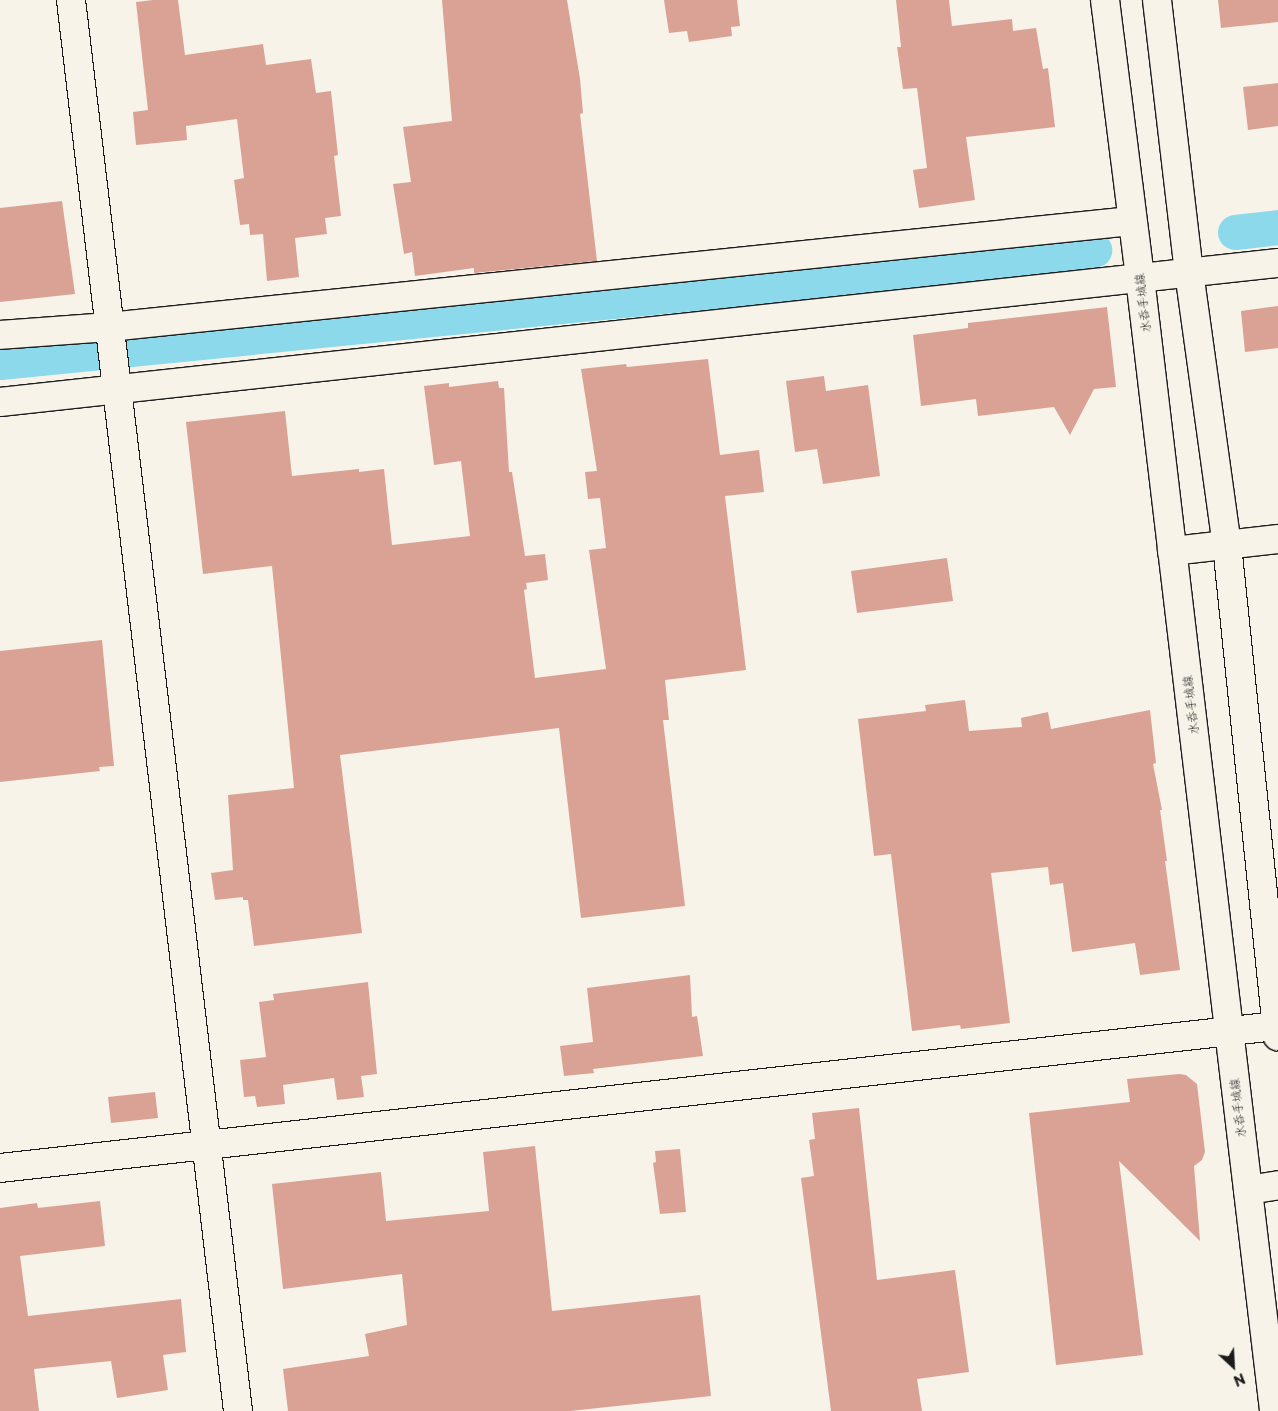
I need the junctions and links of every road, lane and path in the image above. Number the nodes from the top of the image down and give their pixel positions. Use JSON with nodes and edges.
{"nodes":[{"id":1,"x":71,"y":0,"type":"edge"},
{"id":2,"x":1105,"y":0,"type":"edge"},
{"id":3,"x":1157,"y":0,"type":"edge"},
{"id":4,"x":1132,"y":221,"type":"junction"},
{"id":5,"x":1278,"y":262,"type":"edge"},
{"id":6,"x":1189,"y":272,"type":"junction"},
{"id":7,"x":1140,"y":278,"type":"junction"},
{"id":8,"x":110,"y":332,"type":"junction"},
{"id":9,"x":0,"y":335,"type":"edge"},
{"id":10,"x":117,"y":383,"type":"junction"},
{"id":11,"x":0,"y":402,"type":"edge"},
{"id":12,"x":1278,"y":539,"type":"edge"},
{"id":13,"x":1228,"y":545,"type":"junction"},
{"id":14,"x":1172,"y":551,"type":"junction"},
{"id":15,"x":1229,"y":1031,"type":"junction"},
{"id":16,"x":1277,"y":1031,"type":"edge"},
{"id":17,"x":208,"y":1144,"type":"junction"},
{"id":18,"x":0,"y":1168,"type":"edge"},
{"id":19,"x":1278,"y":1186,"type":"edge"},
{"id":20,"x":1248,"y":1190,"type":"junction"},
{"id":21,"x":238,"y":1411,"type":"edge"},
{"id":22,"x":1274,"y":1411,"type":"edge"}],
"edges":[{"from":1,"to":8,"type":"street"},
{"from":2,"to":4,"type":"street","name":"水呑手城線"},
{"from":3,"to":6,"type":"street"},
{"from":4,"to":7,"type":"street","name":"水呑手城線"},
{"from":4,"to":8,"type":"street"},
{"from":5,"to":6,"type":"street"},
{"from":6,"to":7,"type":"street"},
{"from":6,"to":13,"type":"street"},
{"from":7,"to":10,"type":"street"},
{"from":7,"to":14,"type":"street","name":"水呑手城線"},
{"from":8,"to":9,"type":"street"},
{"from":8,"to":10,"type":"street"},
{"from":10,"to":11,"type":"street"},
{"from":10,"to":17,"type":"street"},
{"from":12,"to":13,"type":"street"},
{"from":13,"to":14,"type":"street"},
{"from":13,"to":16,"type":"street"},
{"from":14,"to":15,"type":"street","name":"水呑手城線"},
{"from":15,"to":16,"type":"street"},
{"from":15,"to":17,"type":"street"},
{"from":15,"to":20,"type":"street","name":"水呑手城線"},
{"from":17,"to":18,"type":"street"},
{"from":17,"to":21,"type":"street"},
{"from":19,"to":20,"type":"street"},
{"from":20,"to":22,"type":"street","name":"水呑手城線"}]}
